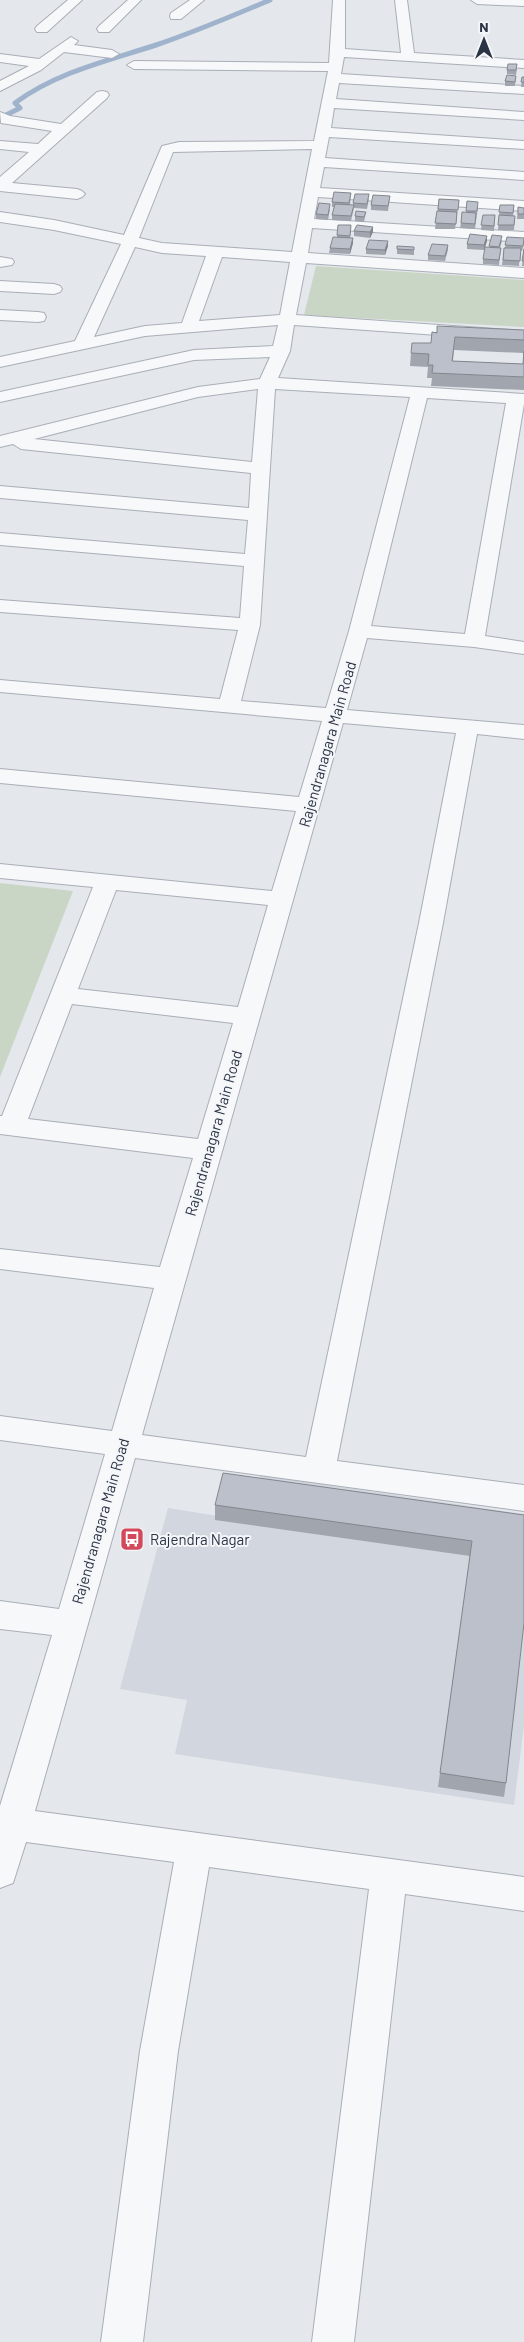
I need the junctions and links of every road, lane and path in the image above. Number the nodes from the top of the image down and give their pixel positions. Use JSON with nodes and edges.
{"nodes":[{"id":1,"x":76,"y":0,"type":"edge"},
{"id":2,"x":135,"y":0,"type":"edge"},
{"id":3,"x":198,"y":0,"type":"edge"},
{"id":4,"x":339,"y":0,"type":"edge"},
{"id":5,"x":401,"y":0,"type":"edge"},
{"id":6,"x":477,"y":0,"type":"edge"},
{"id":7,"x":524,"y":2,"type":"edge"},
{"id":8,"x":176,"y":16,"type":"dead end"},
{"id":9,"x":42,"y":29,"type":"dead end"},
{"id":10,"x":104,"y":29,"type":"dead end"},
{"id":11,"x":112,"y":54,"type":"dead end"},
{"id":12,"x":408,"y":57,"type":"junction"},
{"id":13,"x":0,"y":58,"type":"edge"},
{"id":14,"x":40,"y":64,"type":"junction"},
{"id":15,"x":524,"y":64,"type":"edge"},
{"id":16,"x":134,"y":65,"type":"dead end"},
{"id":17,"x":335,"y":66,"type":"junction"},
{"id":18,"x":0,"y":87,"type":"edge"},
{"id":19,"x":524,"y":90,"type":"edge"},
{"id":20,"x":102,"y":96,"type":"dead end"},
{"id":21,"x":328,"y":103,"type":"junction"},
{"id":22,"x":524,"y":116,"type":"edge"},
{"id":23,"x":3,"y":118,"type":"edge"},
{"id":24,"x":66,"y":129,"type":"junction"},
{"id":25,"x":321,"y":138,"type":"junction"},
{"id":26,"x":0,"y":145,"type":"edge"},
{"id":27,"x":524,"y":145,"type":"edge"},
{"id":28,"x":42,"y":149,"type":"junction"},
{"id":29,"x":9,"y":161,"type":"dead end"},
{"id":30,"x":317,"y":162,"type":"junction"},
{"id":31,"x":26,"y":163,"type":"junction"},
{"id":32,"x":524,"y":176,"type":"edge"},
{"id":33,"x":0,"y":186,"type":"edge"},
{"id":34,"x":311,"y":192,"type":"junction"},
{"id":35,"x":77,"y":194,"type":"dead end"},
{"id":36,"x":524,"y":206,"type":"edge"},
{"id":37,"x":0,"y":217,"type":"edge"},
{"id":38,"x":305,"y":223,"type":"junction"},
{"id":39,"x":524,"y":238,"type":"edge"},
{"id":40,"x":130,"y":241,"type":"junction"},
{"id":41,"x":216,"y":251,"type":"junction"},
{"id":42,"x":299,"y":257,"type":"junction"},
{"id":43,"x":524,"y":274,"type":"edge"},
{"id":44,"x":0,"y":286,"type":"edge"},
{"id":45,"x":54,"y":289,"type":"dead end"},
{"id":46,"x":0,"y":315,"type":"edge"},
{"id":47,"x":38,"y":317,"type":"dead end"},
{"id":48,"x":287,"y":319,"type":"junction"},
{"id":49,"x":189,"y":327,"type":"junction"},
{"id":50,"x":524,"y":336,"type":"edge"},
{"id":51,"x":82,"y":344,"type":"junction"},
{"id":52,"x":280,"y":351,"type":"junction"},
{"id":53,"x":2,"y":361,"type":"edge"},
{"id":54,"x":267,"y":383,"type":"junction"},
{"id":55,"x":420,"y":392,"type":"junction"},
{"id":56,"x":0,"y":397,"type":"edge"},
{"id":57,"x":520,"y":398,"type":"edge"},
{"id":58,"x":1,"y":441,"type":"edge"},
{"id":59,"x":262,"y":469,"type":"junction"},
{"id":60,"x":0,"y":492,"type":"edge"},
{"id":61,"x":259,"y":515,"type":"junction"},
{"id":62,"x":0,"y":538,"type":"edge"},
{"id":63,"x":255,"y":561,"type":"junction"},
{"id":64,"x":0,"y":606,"type":"edge"},
{"id":65,"x":250,"y":625,"type":"junction"},
{"id":66,"x":359,"y":632,"type":"junction"},
{"id":67,"x":474,"y":641,"type":"junction"},
{"id":68,"x":524,"y":648,"type":"edge"},
{"id":69,"x":0,"y":686,"type":"edge"},
{"id":70,"x":229,"y":706,"type":"junction"},
{"id":71,"x":335,"y":714,"type":"junction"},
{"id":72,"x":468,"y":726,"type":"junction"},
{"id":73,"x":524,"y":732,"type":"edge"},
{"id":74,"x":0,"y":776,"type":"edge"},
{"id":75,"x":309,"y":805,"type":"junction"},
{"id":76,"x":0,"y":871,"type":"edge"},
{"id":77,"x":108,"y":882,"type":"junction"},
{"id":78,"x":281,"y":899,"type":"junction"},
{"id":79,"x":63,"y":995,"type":"junction"},
{"id":80,"x":247,"y":1016,"type":"junction"},
{"id":81,"x":6,"y":1126,"type":"edge"},
{"id":82,"x":208,"y":1150,"type":"junction"},
{"id":83,"x":0,"y":1259,"type":"edge"},
{"id":84,"x":171,"y":1279,"type":"junction"},
{"id":85,"x":0,"y":1428,"type":"edge"},
{"id":86,"x":122,"y":1444,"type":"junction"},
{"id":87,"x":319,"y":1471,"type":"junction"},
{"id":88,"x":524,"y":1498,"type":"edge"},
{"id":89,"x":0,"y":1614,"type":"edge"},
{"id":90,"x":71,"y":1624,"type":"junction"},
{"id":91,"x":7,"y":1823,"type":"edge"},
{"id":92,"x":194,"y":1850,"type":"junction"},
{"id":93,"x":0,"y":1871,"type":"edge"},
{"id":94,"x":388,"y":1876,"type":"junction"},
{"id":95,"x":524,"y":1894,"type":"edge"},
{"id":96,"x":122,"y":2342,"type":"edge"},
{"id":97,"x":332,"y":2342,"type":"edge"}],
"edges":[{"from":1,"to":9,"type":"street"},
{"from":2,"to":10,"type":"street"},
{"from":3,"to":8,"type":"street"},
{"from":4,"to":17,"type":"street"},
{"from":5,"to":12,"type":"street"},
{"from":6,"to":7,"type":"street"},
{"from":11,"to":14,"type":"street"},
{"from":12,"to":15,"type":"street"},
{"from":12,"to":17,"type":"street"},
{"from":13,"to":14,"type":"street"},
{"from":14,"to":18,"type":"street"},
{"from":16,"to":17,"type":"street"},
{"from":17,"to":19,"type":"street"},
{"from":17,"to":21,"type":"street"},
{"from":20,"to":24,"type":"street"},
{"from":21,"to":22,"type":"street"},
{"from":21,"to":25,"type":"street"},
{"from":23,"to":24,"type":"street"},
{"from":24,"to":28,"type":"street"},
{"from":25,"to":27,"type":"street"},
{"from":25,"to":30,"type":"street"},
{"from":25,"to":40,"type":"street"},
{"from":26,"to":28,"type":"street"},
{"from":28,"to":31,"type":"street"},
{"from":29,"to":31,"type":"street"},
{"from":30,"to":32,"type":"street"},
{"from":30,"to":34,"type":"street"},
{"from":31,"to":33,"type":"street"},
{"from":33,"to":35,"type":"street"},
{"from":34,"to":36,"type":"street"},
{"from":34,"to":38,"type":"street"},
{"from":37,"to":40,"type":"street"},
{"from":38,"to":39,"type":"street"},
{"from":38,"to":42,"type":"street"},
{"from":40,"to":41,"type":"street"},
{"from":40,"to":51,"type":"street"},
{"from":41,"to":42,"type":"street"},
{"from":41,"to":49,"type":"street"},
{"from":42,"to":43,"type":"street"},
{"from":42,"to":48,"type":"street"},
{"from":44,"to":45,"type":"street"},
{"from":46,"to":47,"type":"street"},
{"from":48,"to":49,"type":"street"},
{"from":48,"to":50,"type":"street"},
{"from":48,"to":52,"type":"street"},
{"from":49,"to":51,"type":"street"},
{"from":51,"to":53,"type":"street"},
{"from":52,"to":54,"type":"street"},
{"from":52,"to":56,"type":"street"},
{"from":54,"to":55,"type":"street"},
{"from":54,"to":58,"type":"street"},
{"from":54,"to":59,"type":"street"},
{"from":55,"to":57,"type":"street"},
{"from":55,"to":66,"type":"street","name":"Rajendranagara Main Road"},
{"from":57,"to":67,"type":"street"},
{"from":58,"to":59,"type":"street"},
{"from":59,"to":61,"type":"street"},
{"from":60,"to":61,"type":"street"},
{"from":61,"to":63,"type":"street"},
{"from":62,"to":63,"type":"street"},
{"from":63,"to":65,"type":"street"},
{"from":64,"to":65,"type":"street"},
{"from":65,"to":70,"type":"street"},
{"from":66,"to":67,"type":"street"},
{"from":66,"to":71,"type":"street","name":"Rajendranagara Main Road"},
{"from":67,"to":68,"type":"street"},
{"from":69,"to":70,"type":"street"},
{"from":70,"to":71,"type":"street"},
{"from":71,"to":72,"type":"street"},
{"from":71,"to":75,"type":"street","name":"Rajendranagara Main Road"},
{"from":72,"to":73,"type":"street"},
{"from":72,"to":87,"type":"street"},
{"from":74,"to":75,"type":"street"},
{"from":75,"to":78,"type":"street","name":"Rajendranagara Main Road"},
{"from":76,"to":77,"type":"street"},
{"from":77,"to":78,"type":"street"},
{"from":77,"to":79,"type":"street"},
{"from":78,"to":80,"type":"street","name":"Rajendranagara Main Road"},
{"from":79,"to":80,"type":"street"},
{"from":79,"to":81,"type":"street"},
{"from":80,"to":82,"type":"street","name":"Rajendranagara Main Road"},
{"from":81,"to":82,"type":"street"},
{"from":82,"to":84,"type":"street","name":"Rajendranagara Main Road"},
{"from":83,"to":84,"type":"street"},
{"from":84,"to":86,"type":"street","name":"Rajendranagara Main Road"},
{"from":85,"to":86,"type":"street"},
{"from":86,"to":87,"type":"street"},
{"from":86,"to":90,"type":"street","name":"Rajendranagara Main Road"},
{"from":87,"to":88,"type":"street"},
{"from":89,"to":90,"type":"street"},
{"from":90,"to":91,"type":"street","name":"Rajendranagara Main Road"},
{"from":91,"to":92,"type":"street"},
{"from":91,"to":93,"type":"street","name":"Rajendranagara Main Road"},
{"from":92,"to":94,"type":"street"},
{"from":92,"to":96,"type":"street"},
{"from":94,"to":95,"type":"street"},
{"from":94,"to":97,"type":"street"}]}
